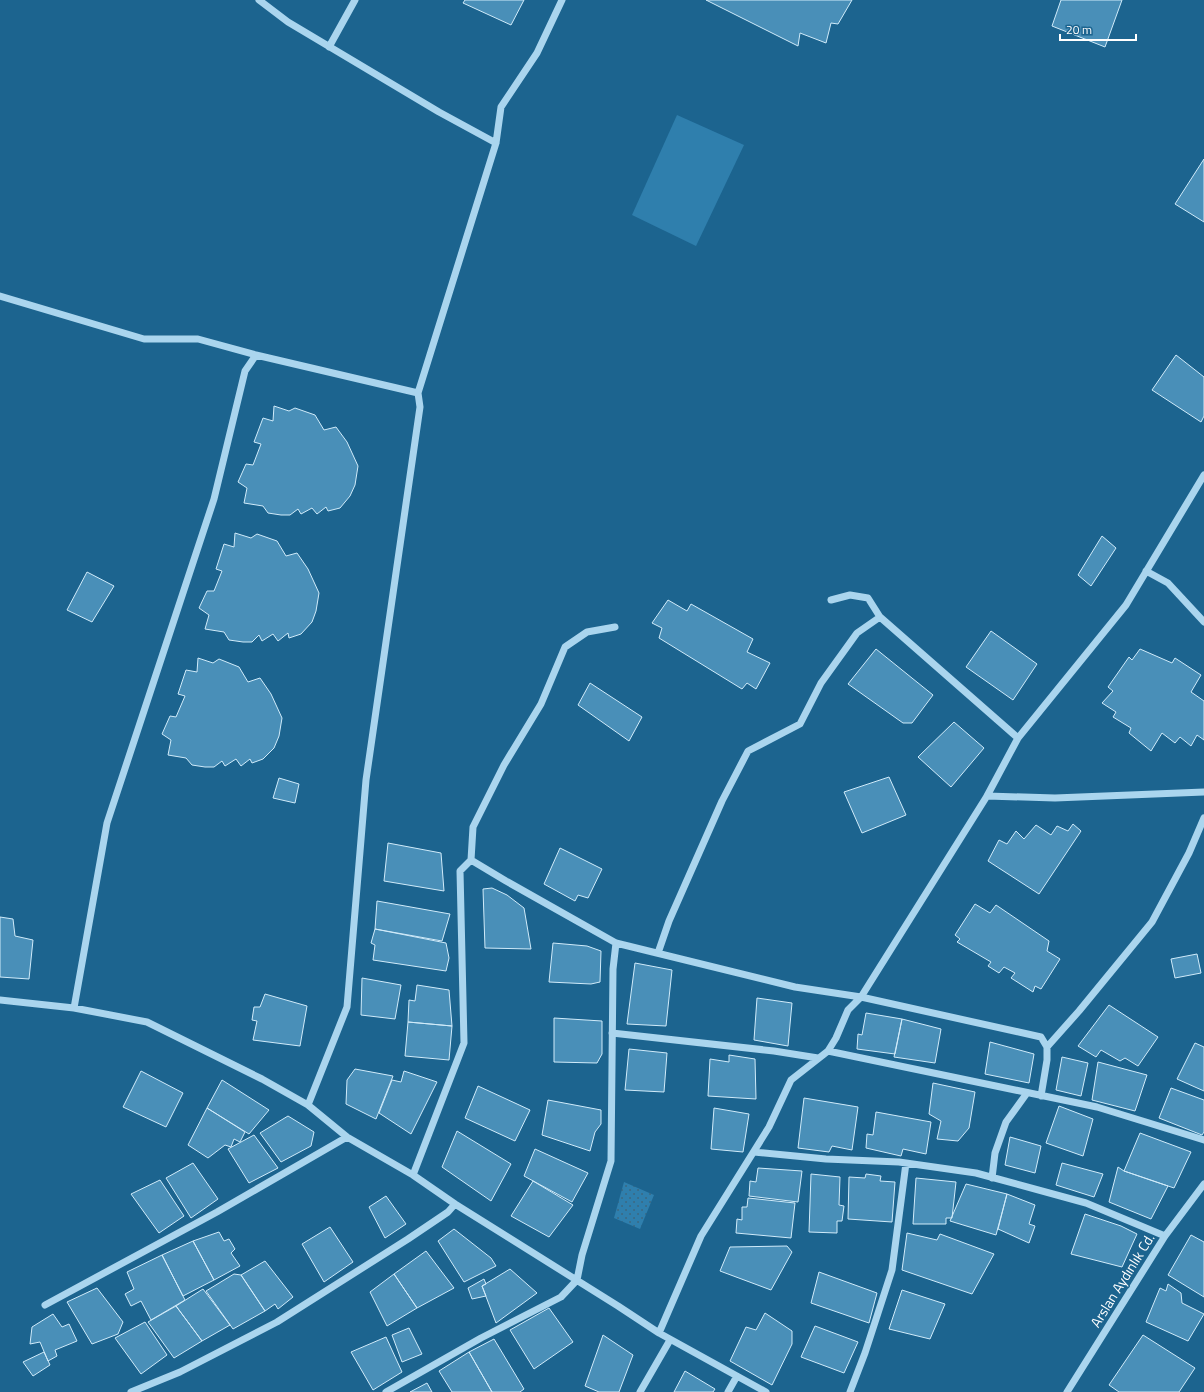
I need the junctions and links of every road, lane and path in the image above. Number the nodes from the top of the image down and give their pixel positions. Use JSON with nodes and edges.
{"nodes":[{"id":1,"x":259,"y":0,"type":"edge"},
{"id":2,"x":355,"y":0,"type":"edge"},
{"id":3,"x":562,"y":0,"type":"edge"},
{"id":4,"x":329,"y":47,"type":"junction"},
{"id":5,"x":496,"y":143,"type":"junction"},
{"id":6,"x":0,"y":296,"type":"edge"},
{"id":7,"x":256,"y":355,"type":"junction"},
{"id":8,"x":418,"y":393,"type":"junction"},
{"id":9,"x":1204,"y":475,"type":"edge"},
{"id":10,"x":1146,"y":571,"type":"junction"},
{"id":11,"x":831,"y":600,"type":"dead end"},
{"id":12,"x":880,"y":617,"type":"junction"},
{"id":13,"x":1204,"y":622,"type":"edge"},
{"id":14,"x":615,"y":627,"type":"dead end"},
{"id":15,"x":1018,"y":738,"type":"junction"},
{"id":16,"x":1204,"y":792,"type":"edge"},
{"id":17,"x":987,"y":796,"type":"junction"},
{"id":18,"x":1204,"y":818,"type":"edge"},
{"id":19,"x":471,"y":860,"type":"junction"},
{"id":20,"x":616,"y":942,"type":"junction"},
{"id":21,"x":658,"y":953,"type":"junction"},
{"id":22,"x":861,"y":997,"type":"junction"},
{"id":23,"x":0,"y":1000,"type":"edge"},
{"id":24,"x":74,"y":1008,"type":"junction"},
{"id":25,"x":612,"y":1033,"type":"junction"},
{"id":26,"x":1047,"y":1047,"type":"junction"},
{"id":27,"x":828,"y":1051,"type":"junction"},
{"id":28,"x":818,"y":1058,"type":"junction"},
{"id":29,"x":1027,"y":1093,"type":"junction"},
{"id":30,"x":1041,"y":1096,"type":"junction"},
{"id":31,"x":308,"y":1105,"type":"junction"},
{"id":32,"x":347,"y":1137,"type":"junction"},
{"id":33,"x":1204,"y":1140,"type":"edge"},
{"id":34,"x":754,"y":1152,"type":"junction"},
{"id":35,"x":906,"y":1163,"type":"junction"},
{"id":36,"x":413,"y":1175,"type":"junction"},
{"id":37,"x":992,"y":1178,"type":"junction"},
{"id":38,"x":1204,"y":1184,"type":"edge"},
{"id":39,"x":455,"y":1204,"type":"junction"},
{"id":40,"x":1165,"y":1236,"type":"junction"},
{"id":41,"x":577,"y":1280,"type":"junction"},
{"id":42,"x":45,"y":1305,"type":"dead end"},
{"id":43,"x":659,"y":1333,"type":"junction"},
{"id":44,"x":670,"y":1340,"type":"junction"},
{"id":45,"x":737,"y":1376,"type":"junction"},
{"id":46,"x":131,"y":1392,"type":"edge"},
{"id":47,"x":386,"y":1392,"type":"edge"},
{"id":48,"x":640,"y":1392,"type":"edge"},
{"id":49,"x":728,"y":1392,"type":"edge"},
{"id":50,"x":766,"y":1392,"type":"edge"},
{"id":51,"x":850,"y":1392,"type":"edge"},
{"id":52,"x":1067,"y":1392,"type":"edge"}],
"edges":[{"from":1,"to":4,"type":"street"},
{"from":2,"to":4,"type":"street"},
{"from":3,"to":5,"type":"street"},
{"from":4,"to":5,"type":"street"},
{"from":5,"to":8,"type":"street"},
{"from":6,"to":7,"type":"street"},
{"from":7,"to":8,"type":"street"},
{"from":7,"to":24,"type":"street"},
{"from":8,"to":31,"type":"street"},
{"from":9,"to":10,"type":"street"},
{"from":10,"to":13,"type":"street"},
{"from":10,"to":15,"type":"street"},
{"from":11,"to":12,"type":"street"},
{"from":12,"to":15,"type":"street"},
{"from":12,"to":21,"type":"street"},
{"from":14,"to":19,"type":"street"},
{"from":15,"to":17,"type":"street"},
{"from":16,"to":17,"type":"street"},
{"from":17,"to":22,"type":"street"},
{"from":18,"to":26,"type":"street"},
{"from":19,"to":20,"type":"street"},
{"from":19,"to":36,"type":"street"},
{"from":20,"to":21,"type":"street"},
{"from":20,"to":25,"type":"street"},
{"from":21,"to":22,"type":"street"},
{"from":22,"to":26,"type":"street"},
{"from":22,"to":27,"type":"street"},
{"from":23,"to":24,"type":"street"},
{"from":24,"to":31,"type":"street"},
{"from":25,"to":28,"type":"street"},
{"from":25,"to":41,"type":"street"},
{"from":26,"to":30,"type":"street"},
{"from":27,"to":28,"type":"street"},
{"from":27,"to":29,"type":"street"},
{"from":28,"to":34,"type":"street"},
{"from":29,"to":30,"type":"street"},
{"from":29,"to":37,"type":"street"},
{"from":30,"to":33,"type":"street"},
{"from":31,"to":32,"type":"street"},
{"from":32,"to":36,"type":"street"},
{"from":32,"to":42,"type":"street"},
{"from":34,"to":35,"type":"street"},
{"from":34,"to":43,"type":"street"},
{"from":35,"to":37,"type":"street"},
{"from":35,"to":51,"type":"street"},
{"from":36,"to":39,"type":"street"},
{"from":37,"to":40,"type":"street"},
{"from":38,"to":40,"type":"street","name":"Arslan Aydınlık Cd."},
{"from":39,"to":41,"type":"street"},
{"from":39,"to":46,"type":"street"},
{"from":40,"to":52,"type":"street","name":"Arslan Aydınlık Cd."},
{"from":41,"to":43,"type":"street"},
{"from":41,"to":47,"type":"street"},
{"from":43,"to":44,"type":"street"},
{"from":44,"to":45,"type":"street"},
{"from":44,"to":48,"type":"street"},
{"from":45,"to":49,"type":"street"},
{"from":45,"to":50,"type":"street"}]}
